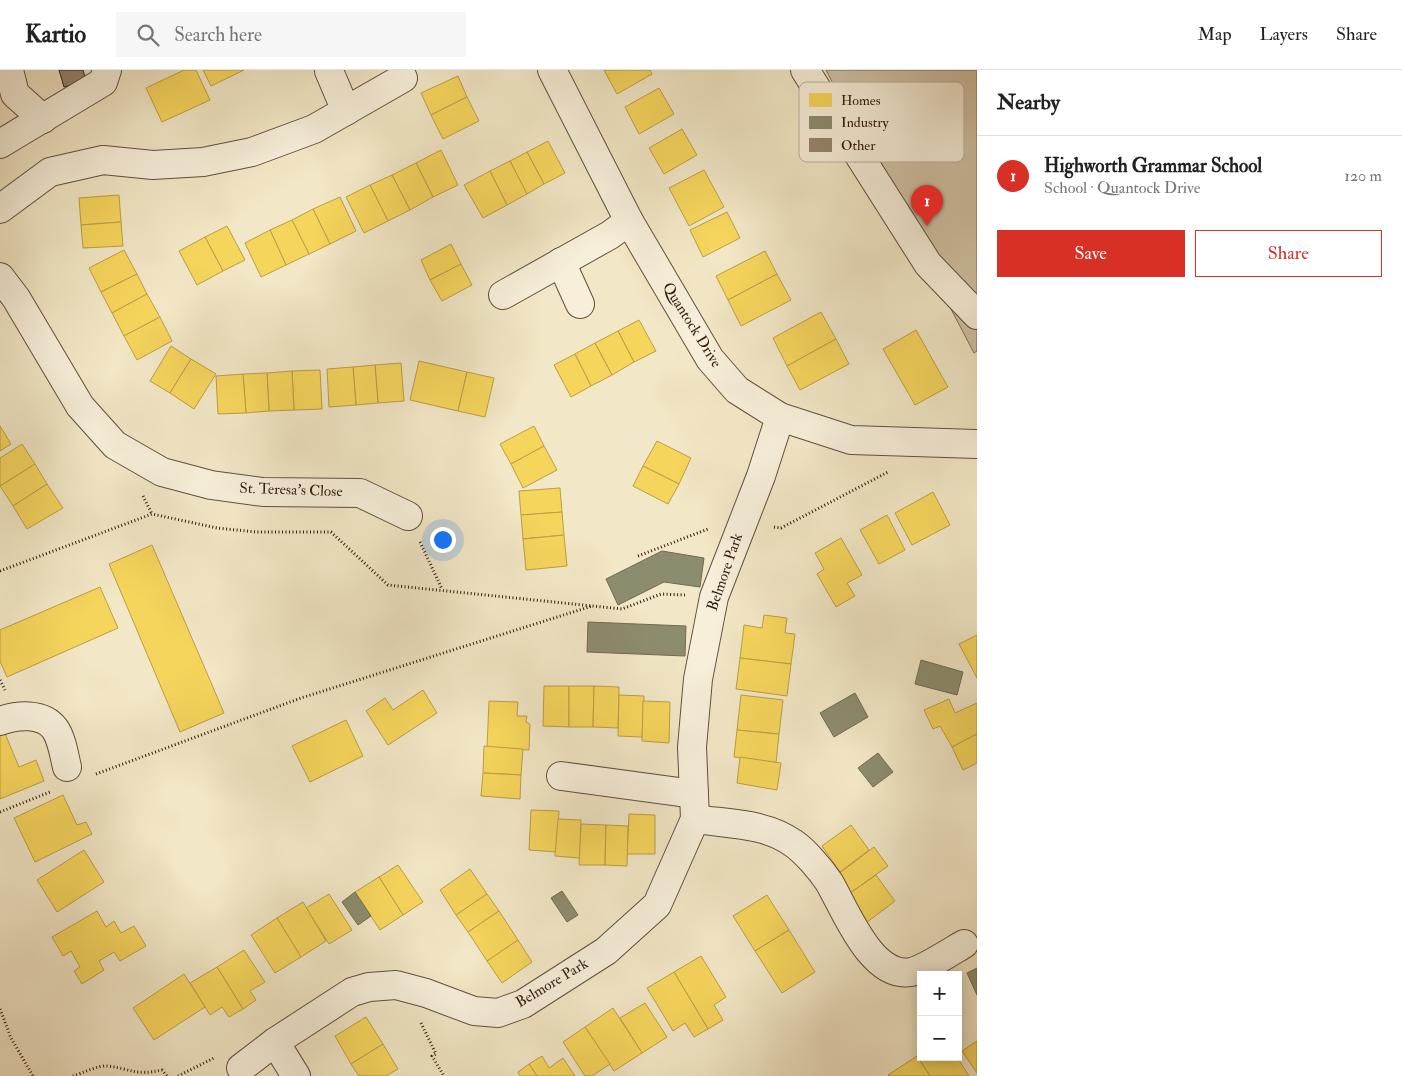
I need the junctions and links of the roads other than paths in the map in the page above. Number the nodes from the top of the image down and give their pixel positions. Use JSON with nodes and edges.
{"nodes":[{"id":1,"x":9,"y":70,"type":"edge"},
{"id":2,"x":107,"y":70,"type":"edge"},
{"id":3,"x":552,"y":70,"type":"edge"},
{"id":4,"x":805,"y":70,"type":"edge"},
{"id":5,"x":329,"y":71,"type":"edge"},
{"id":6,"x":403,"y":78,"type":"dead end"},
{"id":7,"x":813,"y":82,"type":"edge"},
{"id":8,"x":346,"y":111,"type":"junction"},
{"id":9,"x":43,"y":119,"type":"junction"},
{"id":10,"x":0,"y":144,"type":"edge"},
{"id":11,"x":863,"y":162,"type":"edge"},
{"id":12,"x":0,"y":209,"type":"edge"},
{"id":13,"x":629,"y":220,"type":"junction"},
{"id":14,"x":561,"y":262,"type":"junction"},
{"id":15,"x":5,"y":294,"type":"edge"},
{"id":16,"x":503,"y":295,"type":"dead end"},
{"id":17,"x":580,"y":304,"type":"dead end"},
{"id":18,"x":977,"y":315,"type":"edge"},
{"id":19,"x":780,"y":416,"type":"junction"},
{"id":20,"x":977,"y":444,"type":"edge"},
{"id":21,"x":408,"y":516,"type":"road end"},
{"id":22,"x":0,"y":721,"type":"edge"},
{"id":23,"x":560,"y":776,"type":"dead end"},
{"id":24,"x":62,"y":778,"type":"road end"},
{"id":25,"x":694,"y":806,"type":"junction"},
{"id":26,"x":964,"y":944,"type":"dead end"},
{"id":27,"x":275,"y":1042,"type":"junction"},
{"id":28,"x":241,"y":1068,"type":"dead end"},
{"id":29,"x":296,"y":1076,"type":"edge"}],
"edges":[{"from":1,"to":9,"type":"street"},
{"from":2,"to":9,"type":"street"},
{"from":3,"to":13,"type":"street","name":"Quantock Drive"},
{"from":4,"to":7,"type":"street"},
{"from":5,"to":8,"type":"street"},
{"from":6,"to":8,"type":"street"},
{"from":8,"to":12,"type":"street"},
{"from":9,"to":10,"type":"street"},
{"from":11,"to":18,"type":"street"},
{"from":13,"to":14,"type":"street"},
{"from":13,"to":19,"type":"street","name":"Quantock Drive"},
{"from":14,"to":16,"type":"street"},
{"from":14,"to":17,"type":"street"},
{"from":15,"to":21,"type":"street","name":"St. Teresa's Close"},
{"from":19,"to":20,"type":"street","name":"Quantock Drive"},
{"from":19,"to":25,"type":"street","name":"Belmore Park"},
{"from":22,"to":24,"type":"street"},
{"from":23,"to":25,"type":"street"},
{"from":25,"to":26,"type":"street"},
{"from":25,"to":27,"type":"street","name":"Belmore Park"},
{"from":27,"to":28,"type":"street","name":"Belmore Park"},
{"from":27,"to":29,"type":"street"}]}
